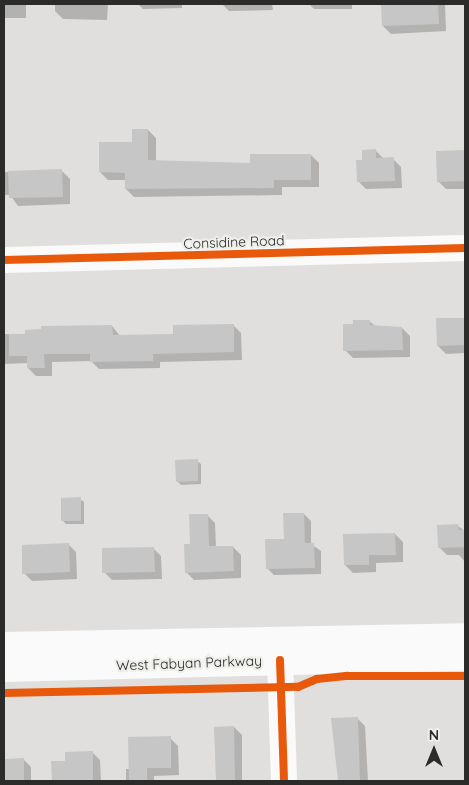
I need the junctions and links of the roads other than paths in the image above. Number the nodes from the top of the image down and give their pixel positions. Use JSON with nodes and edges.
{"nodes":[{"id":1,"x":465,"y":248,"type":"edge"},
{"id":2,"x":4,"y":260,"type":"edge"},
{"id":3,"x":465,"y":637,"type":"edge"},
{"id":4,"x":4,"y":646,"type":"edge"},
{"id":5,"x":465,"y":657,"type":"edge"},
{"id":6,"x":280,"y":660,"type":"junction"},
{"id":7,"x":4,"y":668,"type":"edge"},
{"id":8,"x":284,"y":781,"type":"edge"}],
"edges":[{"from":1,"to":2,"type":"street","name":"Considine Road"},
{"from":3,"to":4,"type":"main road","name":"West Fabyan Parkway"},
{"from":5,"to":6,"type":"main road","name":"West Fabyan Parkway"},
{"from":6,"to":7,"type":"main road","name":"West Fabyan Parkway"},
{"from":6,"to":8,"type":"street"}]}
